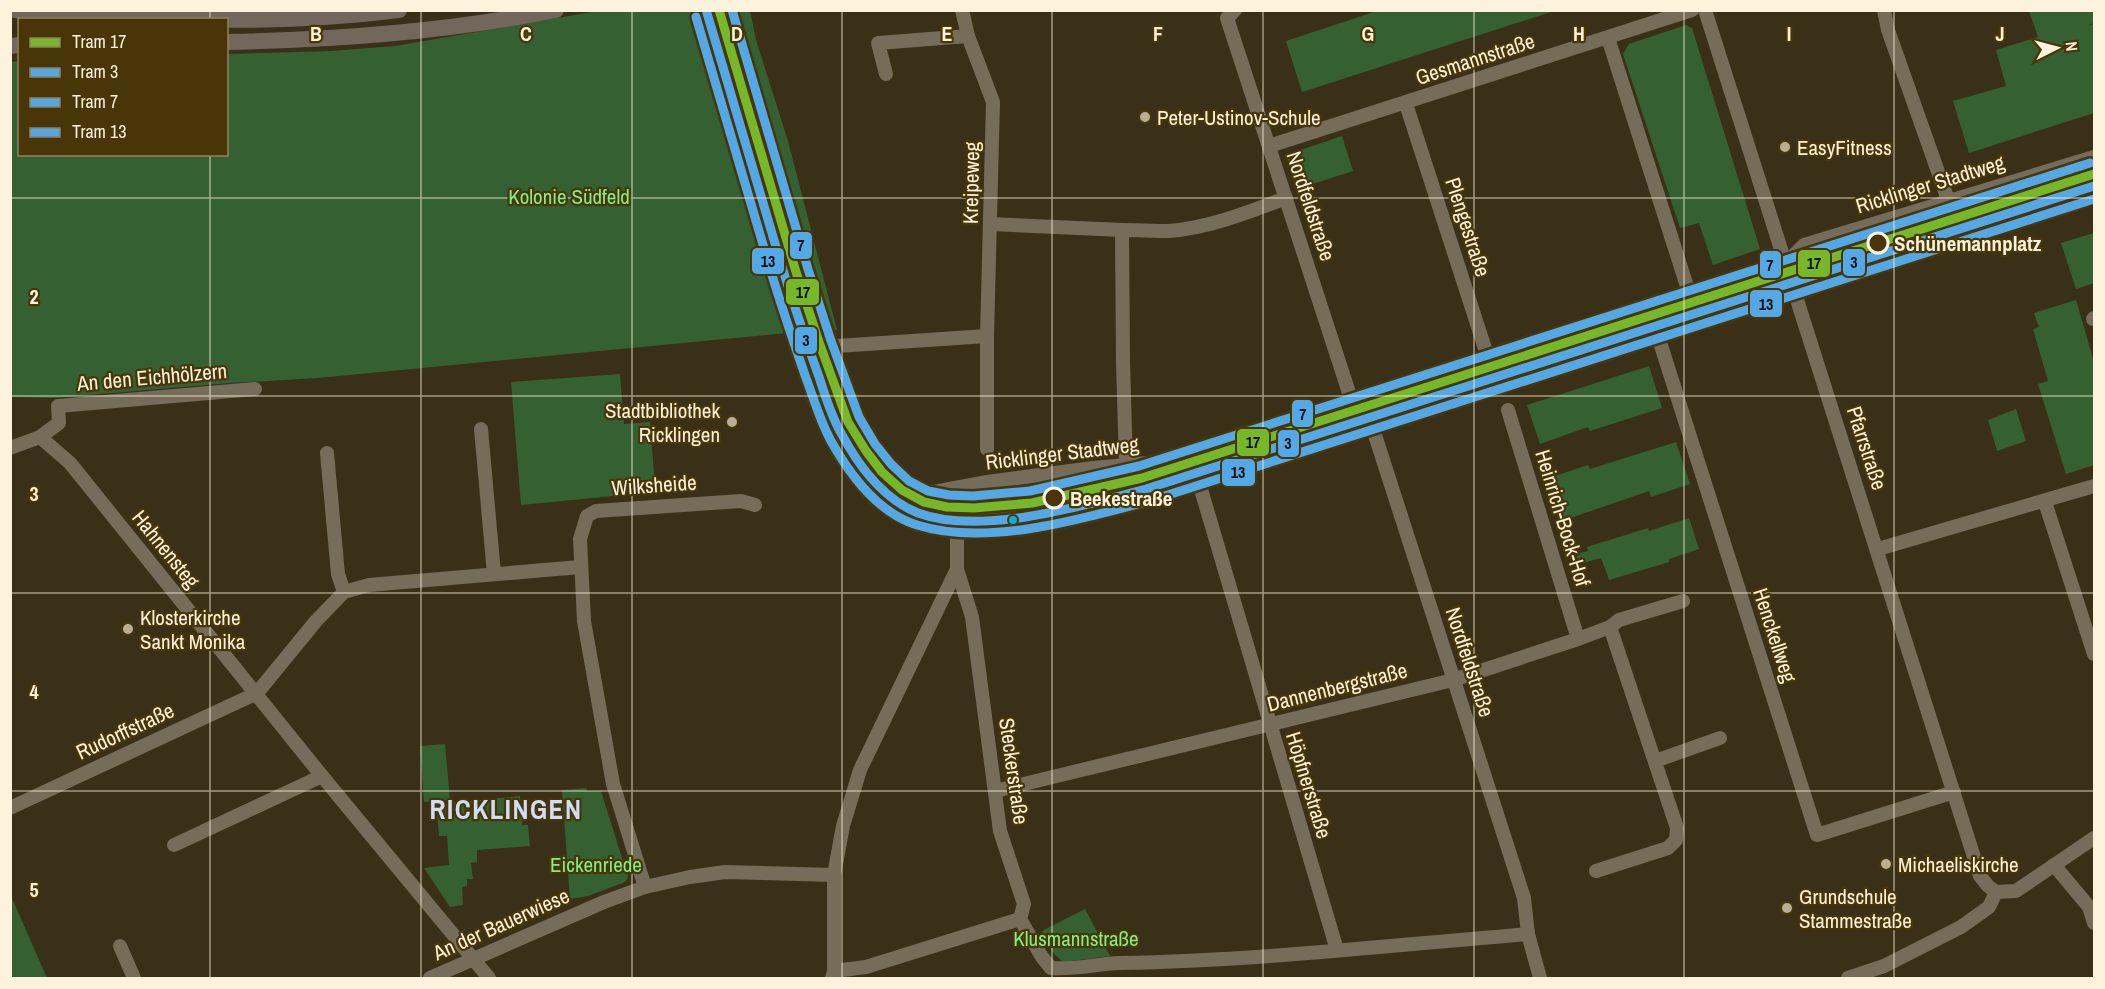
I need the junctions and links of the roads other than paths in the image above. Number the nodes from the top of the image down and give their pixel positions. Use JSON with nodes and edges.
{"nodes":[{"id":1,"x":15,"y":10,"type":"edge"},
{"id":2,"x":399,"y":10,"type":"edge"},
{"id":3,"x":556,"y":10,"type":"edge"},
{"id":4,"x":708,"y":10,"type":"edge"},
{"id":5,"x":962,"y":10,"type":"edge"},
{"id":6,"x":1692,"y":10,"type":"edge"},
{"id":7,"x":1705,"y":10,"type":"edge"},
{"id":8,"x":1884,"y":10,"type":"edge"},
{"id":9,"x":1231,"y":14,"type":"edge"},
{"id":10,"x":127,"y":18,"type":"edge"},
{"id":11,"x":228,"y":20,"type":"edge"},
{"id":12,"x":968,"y":36,"type":"junction"},
{"id":13,"x":1608,"y":38,"type":"junction"},
{"id":14,"x":228,"y":42,"type":"edge"},
{"id":15,"x":886,"y":74,"type":"dead end"},
{"id":16,"x":1406,"y":104,"type":"junction"},
{"id":17,"x":1269,"y":146,"type":"junction"},
{"id":18,"x":2094,"y":157,"type":"edge"},
{"id":19,"x":2094,"y":178,"type":"edge"},
{"id":20,"x":1286,"y":198,"type":"junction"},
{"id":21,"x":1948,"y":200,"type":"junction"},
{"id":22,"x":991,"y":224,"type":"junction"},
{"id":23,"x":1122,"y":230,"type":"junction"},
{"id":24,"x":1785,"y":264,"type":"junction"},
{"id":25,"x":1691,"y":299,"type":"junction"},
{"id":26,"x":1650,"y":311,"type":"junction"},
{"id":27,"x":987,"y":336,"type":"junction"},
{"id":28,"x":809,"y":350,"type":"junction"},
{"id":29,"x":1490,"y":364,"type":"junction"},
{"id":30,"x":255,"y":389,"type":"dead end"},
{"id":31,"x":1359,"y":406,"type":"junction"},
{"id":32,"x":1508,"y":410,"type":"dead end"},
{"id":33,"x":481,"y":429,"type":"dead end"},
{"id":34,"x":39,"y":437,"type":"junction"},
{"id":35,"x":10,"y":448,"type":"edge"},
{"id":36,"x":987,"y":449,"type":"dead end"},
{"id":37,"x":327,"y":453,"type":"dead end"},
{"id":38,"x":1192,"y":459,"type":"junction"},
{"id":39,"x":1126,"y":465,"type":"junction"},
{"id":40,"x":972,"y":485,"type":"junction"},
{"id":41,"x":2094,"y":486,"type":"edge"},
{"id":42,"x":875,"y":488,"type":"junction"},
{"id":43,"x":923,"y":494,"type":"junction"},
{"id":44,"x":2045,"y":502,"type":"junction"},
{"id":45,"x":755,"y":506,"type":"dead end"},
{"id":46,"x":957,"y":517,"type":"junction"},
{"id":47,"x":1878,"y":549,"type":"junction"},
{"id":48,"x":580,"y":567,"type":"junction"},
{"id":49,"x":957,"y":569,"type":"junction"},
{"id":50,"x":494,"y":574,"type":"junction"},
{"id":51,"x":344,"y":592,"type":"junction"},
{"id":52,"x":1683,"y":601,"type":"dead end"},
{"id":53,"x":1610,"y":627,"type":"junction"},
{"id":54,"x":1578,"y":639,"type":"junction"},
{"id":55,"x":2094,"y":654,"type":"edge"},
{"id":56,"x":1453,"y":680,"type":"junction"},
{"id":57,"x":257,"y":693,"type":"junction"},
{"id":58,"x":1270,"y":726,"type":"junction"},
{"id":59,"x":1720,"y":738,"type":"dead end"},
{"id":60,"x":1655,"y":761,"type":"junction"},
{"id":61,"x":322,"y":776,"type":"junction"},
{"id":62,"x":995,"y":791,"type":"junction"},
{"id":63,"x":1954,"y":792,"type":"junction"},
{"id":64,"x":10,"y":808,"type":"edge"},
{"id":65,"x":2094,"y":838,"type":"edge"},
{"id":66,"x":174,"y":845,"type":"dead end"},
{"id":67,"x":2054,"y":865,"type":"junction"},
{"id":68,"x":1596,"y":872,"type":"dead end"},
{"id":69,"x":834,"y":875,"type":"junction"},
{"id":70,"x":645,"y":887,"type":"junction"},
{"id":71,"x":1996,"y":892,"type":"junction"},
{"id":72,"x":1020,"y":920,"type":"junction"},
{"id":73,"x":2094,"y":923,"type":"edge"},
{"id":74,"x":1528,"y":934,"type":"junction"},
{"id":75,"x":120,"y":946,"type":"dead end"},
{"id":76,"x":1337,"y":950,"type":"junction"},
{"id":77,"x":471,"y":959,"type":"junction"},
{"id":78,"x":833,"y":975,"type":"edge"},
{"id":79,"x":134,"y":978,"type":"edge"},
{"id":80,"x":430,"y":978,"type":"edge"},
{"id":81,"x":489,"y":978,"type":"edge"},
{"id":82,"x":1540,"y":978,"type":"edge"},
{"id":83,"x":1848,"y":978,"type":"edge"}],
"edges":[{"from":1,"to":10,"type":"main road"},
{"from":2,"to":11,"type":"main road"},
{"from":3,"to":14,"type":"main road"},
{"from":4,"to":28,"type":"street","name":"Ricklinger Stadtweg"},
{"from":5,"to":12,"type":"street","name":"Kreipeweg"},
{"from":6,"to":13,"type":"street","name":"Gesmannstraße"},
{"from":7,"to":24,"type":"street","name":"Pfarrstraße"},
{"from":8,"to":21,"type":"street"},
{"from":9,"to":17,"type":"street","name":"Nordfeldstraße"},
{"from":12,"to":15,"type":"street"},
{"from":12,"to":22,"type":"street","name":"Kreipeweg"},
{"from":13,"to":16,"type":"street","name":"Gesmannstraße"},
{"from":13,"to":25,"type":"street"},
{"from":16,"to":17,"type":"street","name":"Gesmannstraße"},
{"from":16,"to":29,"type":"street","name":"Plengestraße"},
{"from":17,"to":20,"type":"street","name":"Nordfeldstraße"},
{"from":18,"to":21,"type":"street","name":"Ricklinger Stadtweg"},
{"from":19,"to":24,"type":"street","name":"Ricklinger Stadtweg"},
{"from":20,"to":23,"type":"street"},
{"from":20,"to":31,"type":"street","name":"Nordfeldstraße"},
{"from":21,"to":24,"type":"street","name":"Ricklinger Stadtweg"},
{"from":22,"to":23,"type":"street"},
{"from":22,"to":27,"type":"street","name":"Kreipeweg"},
{"from":23,"to":39,"type":"street"},
{"from":24,"to":25,"type":"street","name":"Ricklinger Stadtweg"},
{"from":24,"to":47,"type":"street","name":"Pfarrstraße"},
{"from":25,"to":26,"type":"street","name":"Ricklinger Stadtweg"},
{"from":26,"to":29,"type":"street","name":"Ricklinger Stadtweg"},
{"from":26,"to":63,"type":"street","name":"Henckellweg"},
{"from":27,"to":28,"type":"street"},
{"from":27,"to":36,"type":"street","name":"Kreipeweg"},
{"from":28,"to":42,"type":"street","name":"Ricklinger Stadtweg"},
{"from":29,"to":31,"type":"street","name":"Ricklinger Stadtweg"},
{"from":30,"to":34,"type":"street","name":"An den Eichhölzern"},
{"from":31,"to":38,"type":"street","name":"Ricklinger Stadtweg"},
{"from":31,"to":56,"type":"street","name":"Nordfeldstraße"},
{"from":32,"to":54,"type":"street","name":"Heinrich-Bock-Hof"},
{"from":33,"to":50,"type":"street"},
{"from":34,"to":35,"type":"street"},
{"from":34,"to":57,"type":"street","name":"Hahnensteg"},
{"from":37,"to":51,"type":"street"},
{"from":38,"to":39,"type":"street","name":"Ricklinger Stadtweg"},
{"from":38,"to":46,"type":"street","name":"Ricklinger Stadtweg"},
{"from":38,"to":58,"type":"street","name":"Höpfnerstraße"},
{"from":39,"to":40,"type":"street","name":"Ricklinger Stadtweg"},
{"from":40,"to":43,"type":"street","name":"Ricklinger Stadtweg"},
{"from":40,"to":46,"type":"street"},
{"from":41,"to":44,"type":"street"},
{"from":42,"to":43,"type":"street"},
{"from":42,"to":46,"type":"street","name":"Ricklinger Stadtweg"},
{"from":43,"to":46,"type":"street"},
{"from":44,"to":47,"type":"street"},
{"from":44,"to":55,"type":"street"},
{"from":45,"to":48,"type":"street","name":"Wilksheide"},
{"from":46,"to":49,"type":"street"},
{"from":47,"to":63,"type":"street","name":"Pfarrstraße"},
{"from":48,"to":50,"type":"street"},
{"from":48,"to":70,"type":"street"},
{"from":49,"to":62,"type":"street","name":"Steckerstraße"},
{"from":49,"to":69,"type":"street"},
{"from":50,"to":51,"type":"street"},
{"from":51,"to":57,"type":"street"},
{"from":52,"to":53,"type":"street","name":"Dannenbergstraße"},
{"from":53,"to":54,"type":"street","name":"Dannenbergstraße"},
{"from":53,"to":60,"type":"street"},
{"from":54,"to":56,"type":"street","name":"Dannenbergstraße"},
{"from":56,"to":58,"type":"street","name":"Dannenbergstraße"},
{"from":56,"to":74,"type":"street","name":"Nordfeldstraße"},
{"from":57,"to":61,"type":"street","name":"Hahnensteg"},
{"from":57,"to":64,"type":"street","name":"Rudorffstraße"},
{"from":58,"to":62,"type":"street","name":"Dannenbergstraße"},
{"from":58,"to":76,"type":"street","name":"Höpfnerstraße"},
{"from":59,"to":60,"type":"street"},
{"from":60,"to":68,"type":"street"},
{"from":61,"to":66,"type":"street"},
{"from":61,"to":77,"type":"street","name":"Hahnensteg"},
{"from":62,"to":72,"type":"street","name":"Steckerstraße"},
{"from":63,"to":71,"type":"street","name":"Pfarrstraße"},
{"from":65,"to":67,"type":"street"},
{"from":67,"to":71,"type":"street"},
{"from":67,"to":73,"type":"street"},
{"from":69,"to":70,"type":"street","name":"An der Bauerwiese"},
{"from":69,"to":78,"type":"street"},
{"from":70,"to":77,"type":"street","name":"An der Bauerwiese"},
{"from":71,"to":83,"type":"street"},
{"from":72,"to":76,"type":"street"},
{"from":72,"to":78,"type":"street"},
{"from":74,"to":76,"type":"street"},
{"from":74,"to":82,"type":"street"},
{"from":75,"to":79,"type":"street"},
{"from":77,"to":80,"type":"street","name":"An der Bauerwiese"},
{"from":77,"to":81,"type":"street","name":"Hahnensteg"}]}
